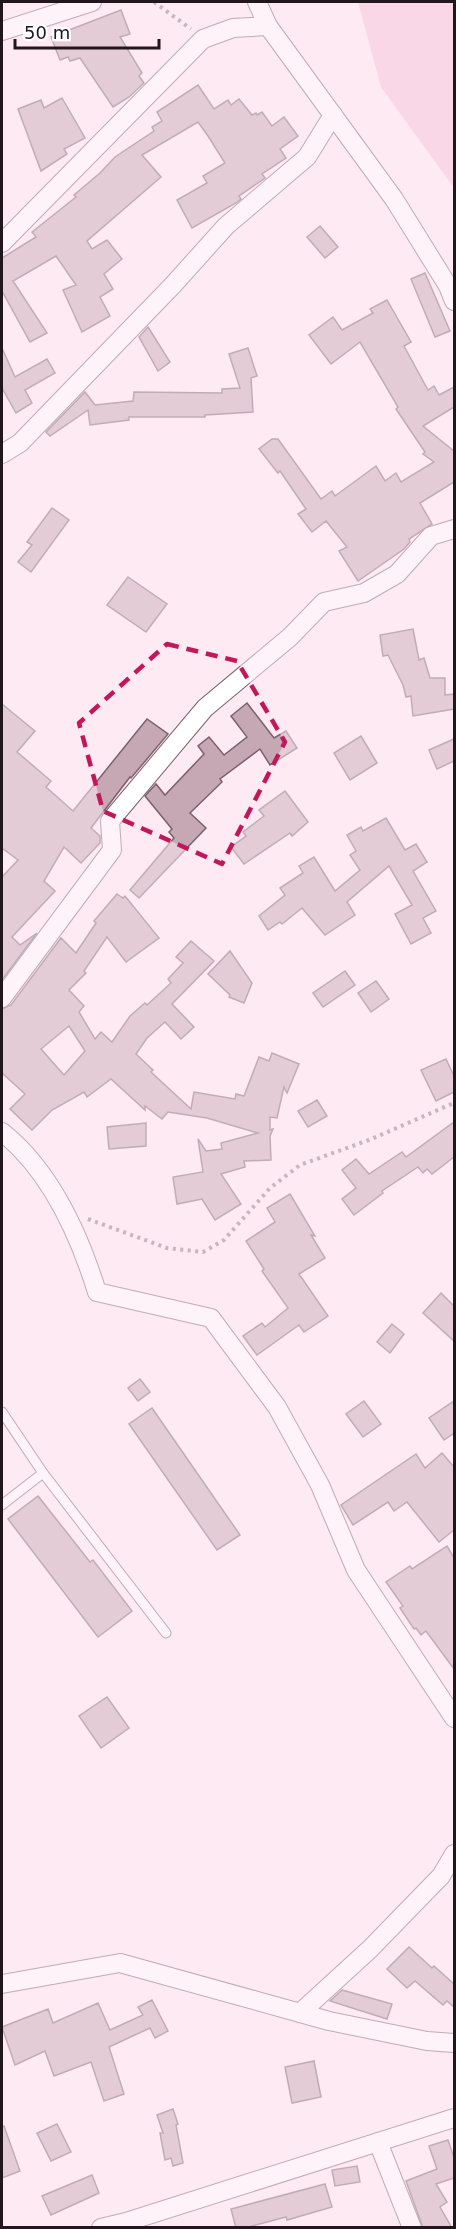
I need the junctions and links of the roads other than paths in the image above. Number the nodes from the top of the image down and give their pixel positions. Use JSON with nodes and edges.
{"nodes":[{"id":1,"x":92,"y":2,"type":"edge"},
{"id":2,"x":257,"y":2,"type":"edge"},
{"id":3,"x":268,"y":26,"type":"junction"},
{"id":4,"x":2,"y":31,"type":"edge"},
{"id":5,"x":333,"y":115,"type":"junction"},
{"id":6,"x":2,"y":243,"type":"edge"},
{"id":7,"x":454,"y":301,"type":"edge"},
{"id":8,"x":2,"y":454,"type":"edge"},
{"id":9,"x":454,"y":529,"type":"edge"},
{"id":10,"x":2,"y":998,"type":"edge"},
{"id":11,"x":2,"y":1132,"type":"edge"},
{"id":12,"x":2,"y":1412,"type":"edge"},
{"id":13,"x":43,"y":1473,"type":"junction"},
{"id":14,"x":2,"y":1505,"type":"edge"},
{"id":15,"x":166,"y":1633,"type":"dead end"},
{"id":16,"x":454,"y":1718,"type":"edge"},
{"id":17,"x":454,"y":1854,"type":"edge"},
{"id":18,"x":2,"y":1984,"type":"edge"},
{"id":19,"x":300,"y":2013,"type":"junction"},
{"id":20,"x":454,"y":2043,"type":"edge"},
{"id":21,"x":454,"y":2118,"type":"edge"},
{"id":22,"x":378,"y":2142,"type":"junction"},
{"id":23,"x":101,"y":2228,"type":"edge"},
{"id":24,"x":412,"y":2228,"type":"edge"}],
"edges":[{"from":1,"to":4,"type":"street"},
{"from":2,"to":3,"type":"street"},
{"from":3,"to":5,"type":"street"},
{"from":3,"to":6,"type":"street"},
{"from":5,"to":7,"type":"street"},
{"from":5,"to":8,"type":"street"},
{"from":9,"to":10,"type":"street"},
{"from":11,"to":16,"type":"street"},
{"from":12,"to":13,"type":"lane"},
{"from":13,"to":14,"type":"lane"},
{"from":13,"to":15,"type":"lane"},
{"from":17,"to":19,"type":"street"},
{"from":18,"to":19,"type":"street"},
{"from":19,"to":20,"type":"street"},
{"from":21,"to":22,"type":"street"},
{"from":22,"to":23,"type":"street"},
{"from":22,"to":24,"type":"street"}]}
